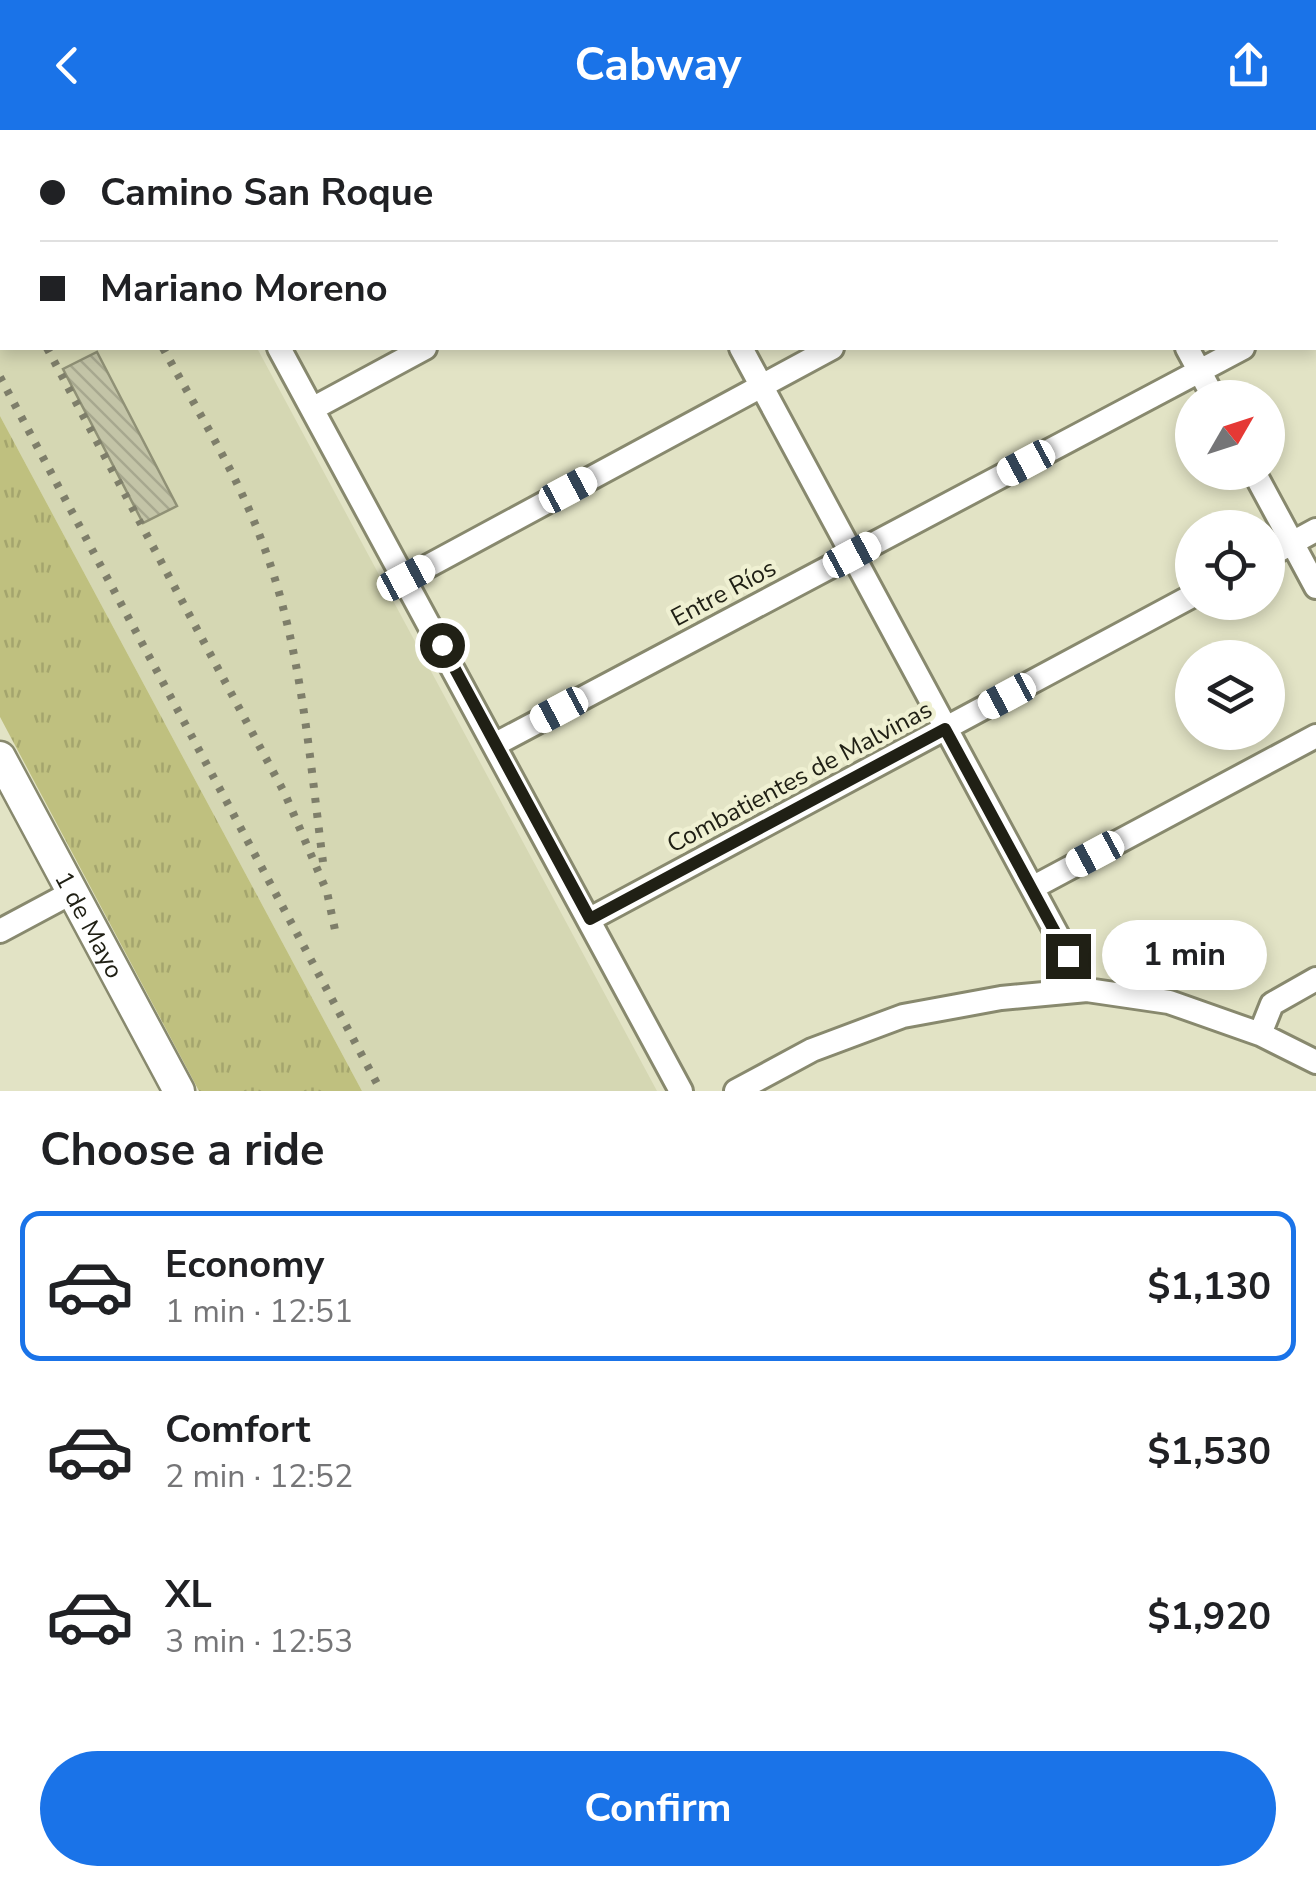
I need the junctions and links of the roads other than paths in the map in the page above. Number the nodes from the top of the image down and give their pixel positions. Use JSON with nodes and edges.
{"nodes":[{"id":1,"x":281,"y":350,"type":"edge"},
{"id":2,"x":421,"y":350,"type":"edge"},
{"id":3,"x":742,"y":350,"type":"edge"},
{"id":4,"x":828,"y":350,"type":"edge"},
{"id":5,"x":1188,"y":350,"type":"edge"},
{"id":6,"x":1240,"y":350,"type":"edge"},
{"id":7,"x":1200,"y":371,"type":"junction"},
{"id":8,"x":1205,"y":380,"type":"edge"},
{"id":9,"x":762,"y":386,"type":"junction"},
{"id":10,"x":312,"y":408,"type":"junction"},
{"id":11,"x":1264,"y":490,"type":"edge"},
{"id":12,"x":1316,"y":530,"type":"edge"},
{"id":13,"x":1292,"y":542,"type":"junction"},
{"id":14,"x":1285,"y":546,"type":"edge"},
{"id":15,"x":852,"y":555,"type":"junction"},
{"id":16,"x":406,"y":578,"type":"junction"},
{"id":17,"x":1316,"y":587,"type":"edge"},
{"id":18,"x":1175,"y":605,"type":"edge"},
{"id":19,"x":945,"y":729,"type":"junction"},
{"id":20,"x":1316,"y":736,"type":"edge"},
{"id":21,"x":494,"y":745,"type":"junction"},
{"id":22,"x":0,"y":757,"type":"edge"},
{"id":23,"x":1032,"y":888,"type":"junction"},
{"id":24,"x":71,"y":894,"type":"junction"},
{"id":25,"x":590,"y":919,"type":"junction"},
{"id":26,"x":0,"y":931,"type":"edge"},
{"id":27,"x":1316,"y":979,"type":"edge"},
{"id":28,"x":1087,"y":990,"type":"junction"},
{"id":29,"x":1260,"y":1034,"type":"junction"},
{"id":30,"x":1316,"y":1062,"type":"edge"},
{"id":31,"x":179,"y":1091,"type":"edge"},
{"id":32,"x":682,"y":1091,"type":"edge"},
{"id":33,"x":736,"y":1091,"type":"edge"}],
"edges":[{"from":1,"to":10,"type":"street"},
{"from":2,"to":10,"type":"street"},
{"from":3,"to":9,"type":"street"},
{"from":4,"to":9,"type":"street"},
{"from":5,"to":7,"type":"street"},
{"from":6,"to":7,"type":"street","name":"Entre Ríos"},
{"from":7,"to":8,"type":"street"},
{"from":7,"to":15,"type":"street","name":"Entre Ríos"},
{"from":9,"to":15,"type":"street"},
{"from":9,"to":16,"type":"street"},
{"from":10,"to":16,"type":"street"},
{"from":11,"to":13,"type":"street"},
{"from":12,"to":13,"type":"street"},
{"from":13,"to":14,"type":"street"},
{"from":13,"to":17,"type":"street"},
{"from":15,"to":19,"type":"street"},
{"from":15,"to":21,"type":"street","name":"Entre Ríos"},
{"from":16,"to":21,"type":"street"},
{"from":18,"to":19,"type":"street","name":"Combatientes de Malvinas"},
{"from":19,"to":23,"type":"street"},
{"from":19,"to":25,"type":"street","name":"Combatientes de Malvinas"},
{"from":20,"to":23,"type":"street"},
{"from":21,"to":25,"type":"street"},
{"from":22,"to":24,"type":"main road","name":"1 de Mayo"},
{"from":23,"to":28,"type":"street"},
{"from":24,"to":26,"type":"street"},
{"from":24,"to":31,"type":"main road","name":"1 de Mayo"},
{"from":25,"to":32,"type":"street"},
{"from":27,"to":29,"type":"street"},
{"from":28,"to":29,"type":"street"},
{"from":28,"to":33,"type":"street"},
{"from":29,"to":30,"type":"street"}]}
